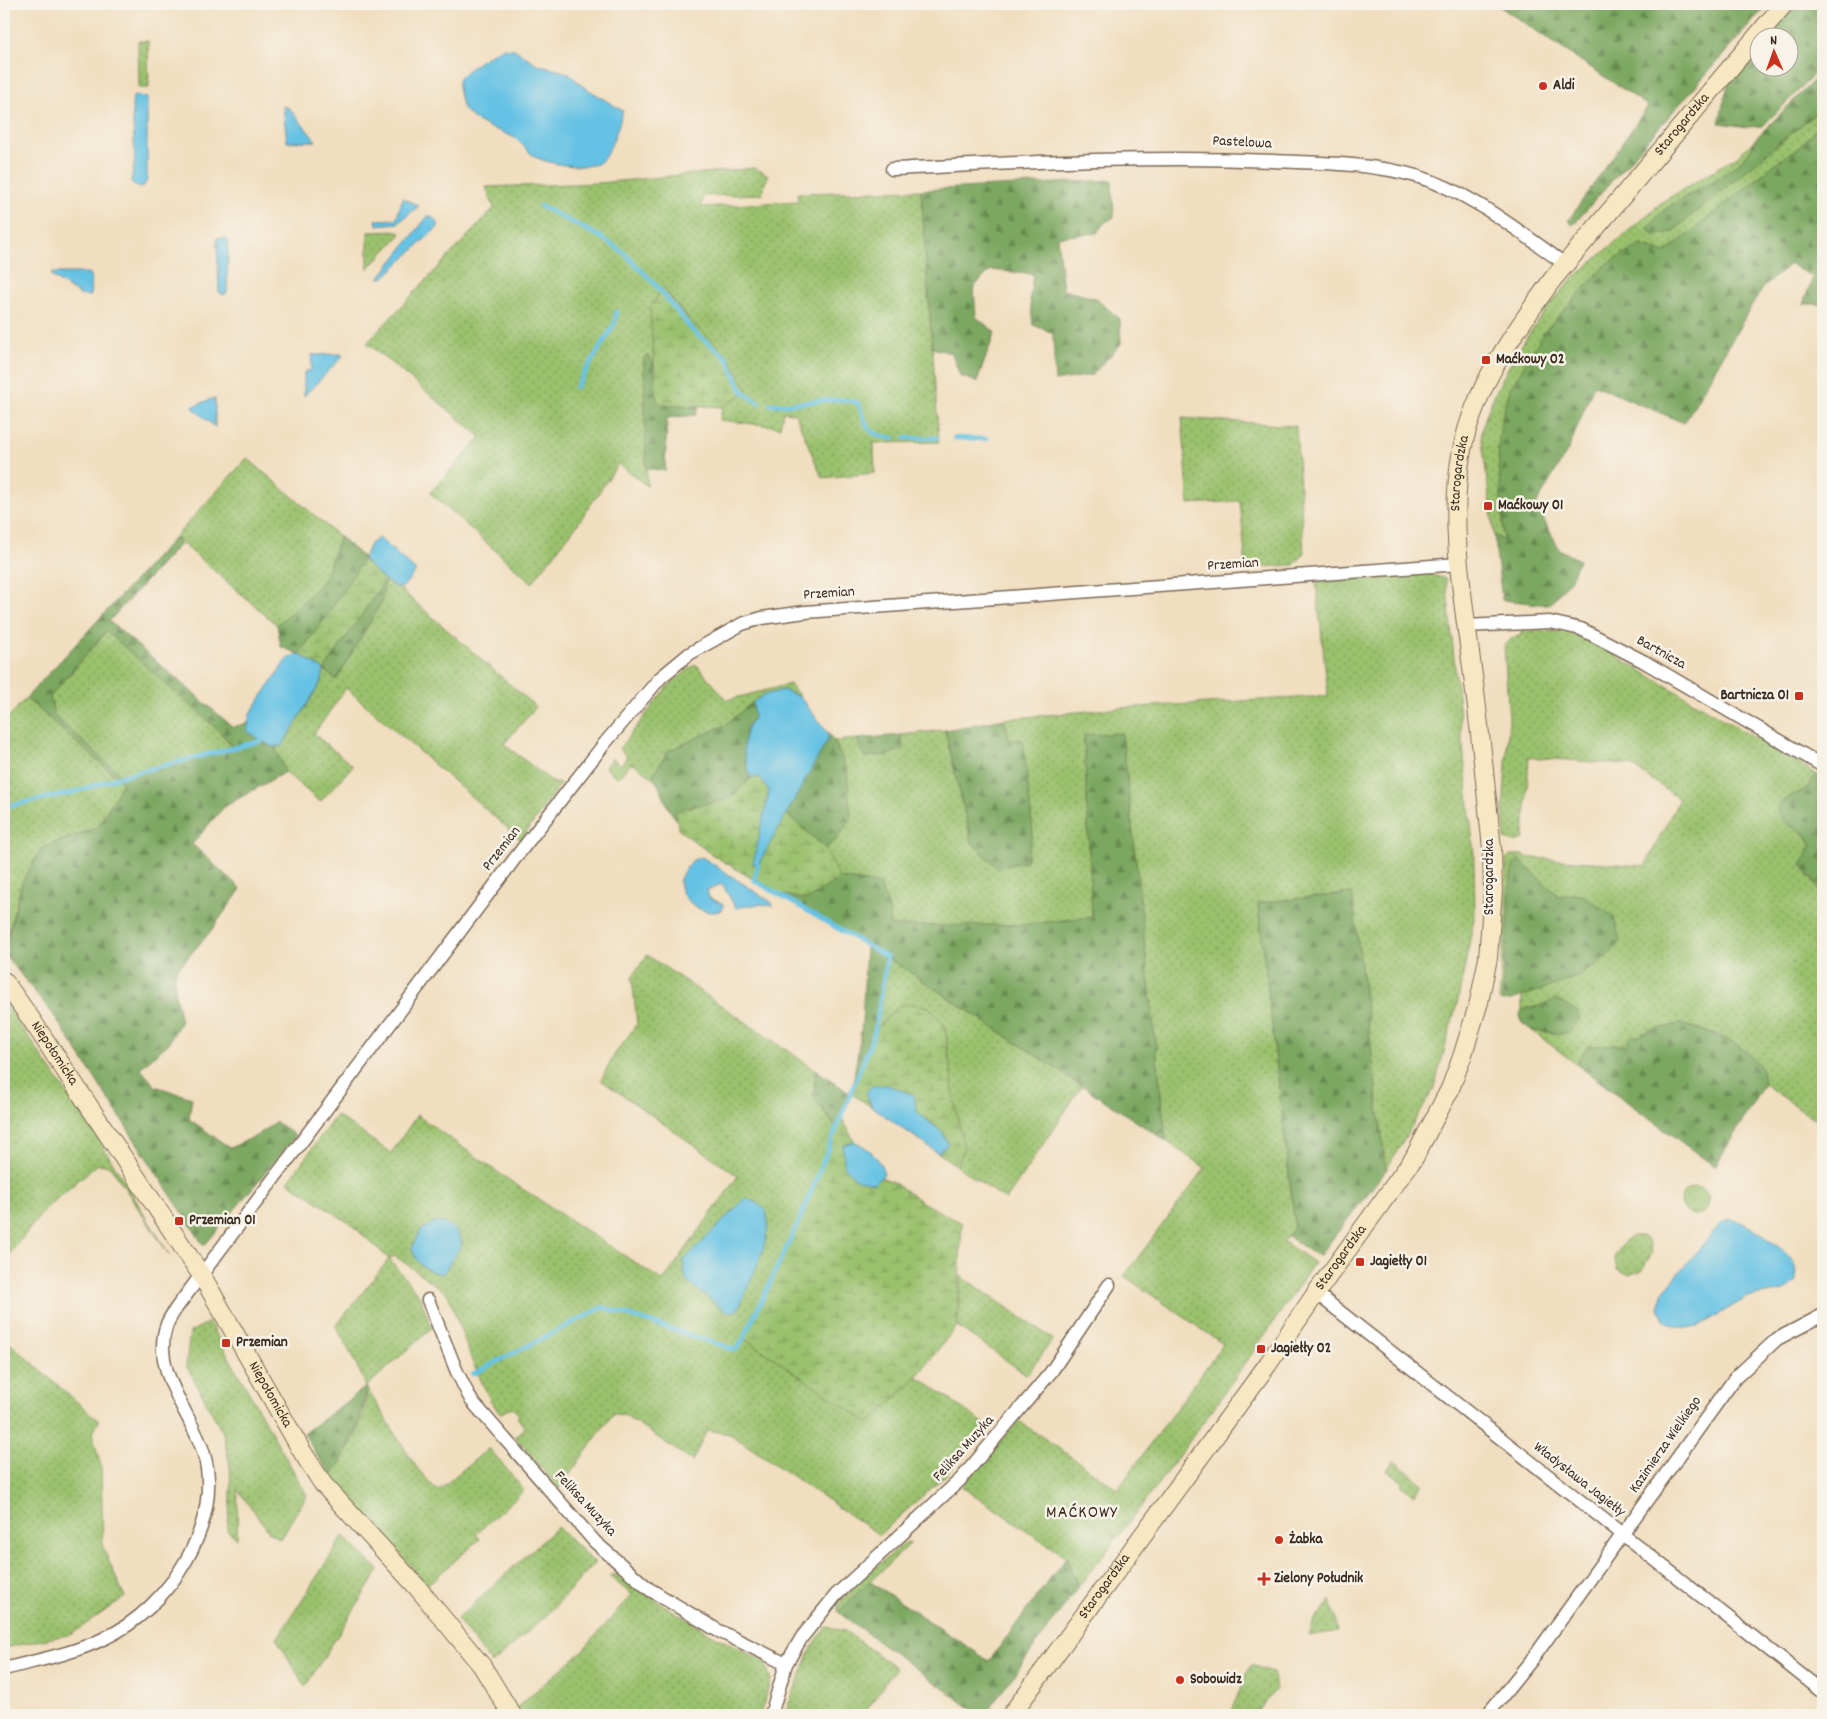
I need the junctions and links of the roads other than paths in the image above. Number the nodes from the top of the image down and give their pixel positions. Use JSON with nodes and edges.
{"nodes":[{"id":1,"x":1784,"y":4,"type":"edge"},
{"id":2,"x":892,"y":169,"type":"dead end"},
{"id":3,"x":1564,"y":264,"type":"junction"},
{"id":4,"x":1459,"y":564,"type":"junction"},
{"id":5,"x":1466,"y":626,"type":"junction"},
{"id":6,"x":1823,"y":766,"type":"edge"},
{"id":7,"x":4,"y":981,"type":"edge"},
{"id":8,"x":202,"y":1276,"type":"junction"},
{"id":9,"x":1109,"y":1285,"type":"dead end"},
{"id":10,"x":1316,"y":1293,"type":"junction"},
{"id":11,"x":428,"y":1300,"type":"dead end"},
{"id":12,"x":1823,"y":1315,"type":"edge"},
{"id":13,"x":1622,"y":1535,"type":"junction"},
{"id":14,"x":786,"y":1664,"type":"junction"},
{"id":15,"x":4,"y":1669,"type":"edge"},
{"id":16,"x":1823,"y":1692,"type":"edge"},
{"id":17,"x":512,"y":1715,"type":"edge"},
{"id":18,"x":771,"y":1715,"type":"edge"},
{"id":19,"x":1011,"y":1715,"type":"edge"},
{"id":20,"x":1487,"y":1715,"type":"edge"}],
"edges":[{"from":1,"to":3,"type":"main road","name":"Starogardzka"},
{"from":2,"to":3,"type":"street","name":"Pastelowa"},
{"from":3,"to":4,"type":"main road","name":"Starogardzka"},
{"from":4,"to":5,"type":"main road","name":"Starogardzka"},
{"from":4,"to":8,"type":"street","name":"Przemian"},
{"from":5,"to":6,"type":"street","name":"Bartnicza"},
{"from":5,"to":10,"type":"main road","name":"Starogardzka"},
{"from":7,"to":8,"type":"main road","name":"Niepołomicka"},
{"from":8,"to":15,"type":"street","name":"Przemian"},
{"from":8,"to":17,"type":"main road","name":"Niepołomicka"},
{"from":9,"to":14,"type":"street","name":"Feliksa Muzyka"},
{"from":10,"to":13,"type":"street","name":"Władysława Jagiełły"},
{"from":10,"to":19,"type":"main road","name":"Starogardzka"},
{"from":11,"to":14,"type":"street","name":"Feliksa Muzyka"},
{"from":12,"to":13,"type":"street","name":"Kazimierza Wielkiego"},
{"from":13,"to":16,"type":"street","name":"Władysława Jagiełły"},
{"from":13,"to":20,"type":"street","name":"Kazimierza Wielkiego"},
{"from":14,"to":18,"type":"street","name":"Feliksa Muzyka"}]}
